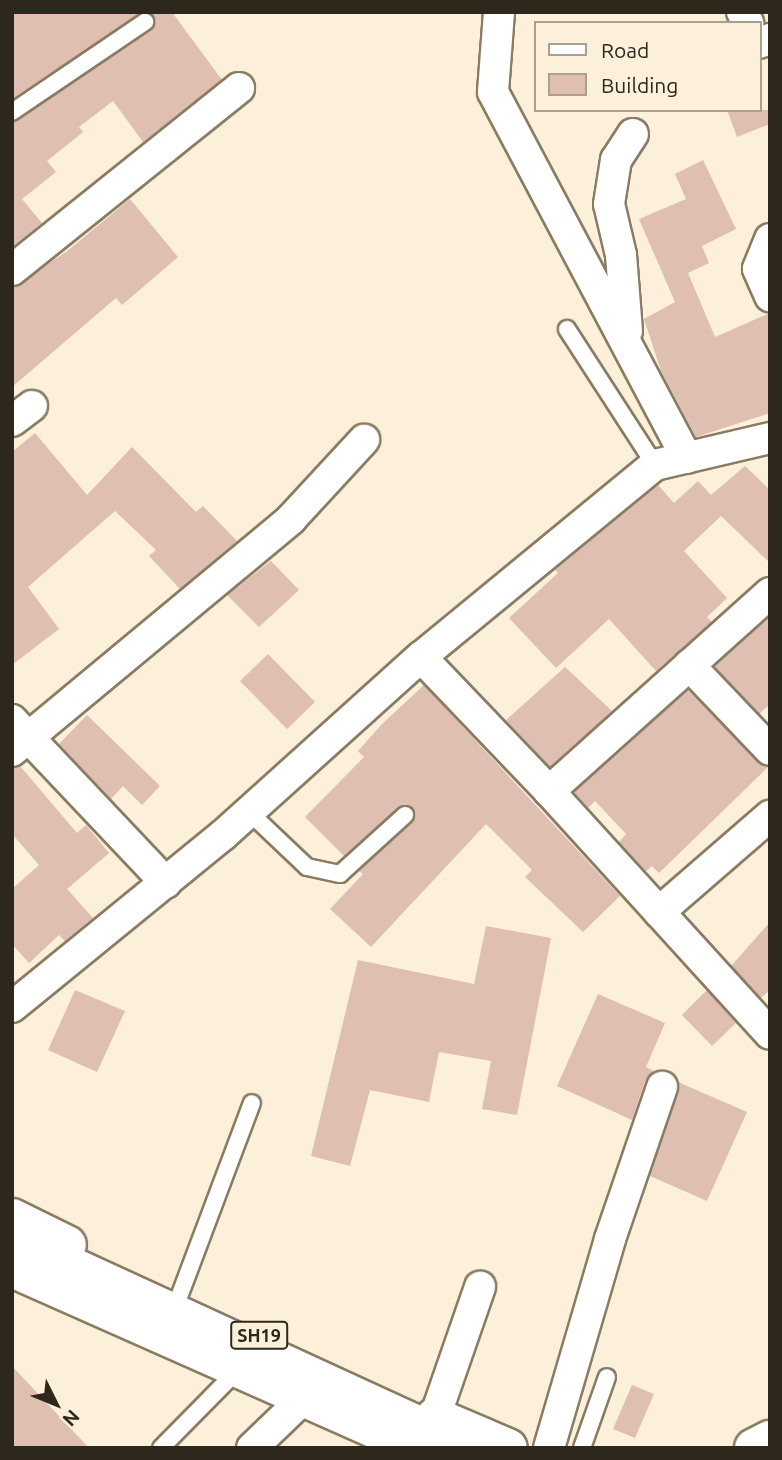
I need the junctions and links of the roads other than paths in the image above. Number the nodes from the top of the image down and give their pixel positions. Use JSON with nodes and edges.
{"nodes":[{"id":1,"x":499,"y":12,"type":"edge"},
{"id":2,"x":145,"y":22,"type":"dead end"},
{"id":3,"x":239,"y":88,"type":"dead end"},
{"id":4,"x":12,"y":112,"type":"edge"},
{"id":5,"x":633,"y":134,"type":"dead end"},
{"id":6,"x":770,"y":239,"type":"edge"},
{"id":7,"x":12,"y":270,"type":"edge"},
{"id":8,"x":770,"y":296,"type":"edge"},
{"id":9,"x":567,"y":329,"type":"dead end"},
{"id":10,"x":628,"y":345,"type":"junction"},
{"id":11,"x":770,"y":438,"type":"edge"},
{"id":12,"x":364,"y":440,"type":"dead end"},
{"id":13,"x":687,"y":458,"type":"junction"},
{"id":14,"x":655,"y":465,"type":"junction"},
{"id":15,"x":770,"y":593,"type":"edge"},
{"id":16,"x":421,"y":657,"type":"junction"},
{"id":17,"x":689,"y":665,"type":"junction"},
{"id":18,"x":17,"y":736,"type":"edge"},
{"id":19,"x":770,"y":750,"type":"edge"},
{"id":20,"x":549,"y":791,"type":"junction"},
{"id":21,"x":249,"y":813,"type":"junction"},
{"id":22,"x":405,"y":815,"type":"dead end"},
{"id":23,"x":770,"y":816,"type":"edge"},
{"id":24,"x":166,"y":883,"type":"junction"},
{"id":25,"x":659,"y":912,"type":"junction"},
{"id":26,"x":12,"y":1007,"type":"edge"},
{"id":27,"x":767,"y":1025,"type":"edge"},
{"id":28,"x":662,"y":1087,"type":"dead end"},
{"id":29,"x":253,"y":1103,"type":"dead end"},
{"id":30,"x":12,"y":1218,"type":"edge"},
{"id":31,"x":12,"y":1239,"type":"edge"},
{"id":32,"x":12,"y":1268,"type":"edge"},
{"id":33,"x":480,"y":1287,"type":"dead end"},
{"id":34,"x":179,"y":1297,"type":"junction"},
{"id":35,"x":240,"y":1368,"type":"junction"},
{"id":36,"x":607,"y":1377,"type":"dead end"},
{"id":37,"x":305,"y":1397,"type":"junction"},
{"id":38,"x":427,"y":1433,"type":"edge"},
{"id":39,"x":770,"y":1440,"type":"edge"},
{"id":40,"x":161,"y":1448,"type":"edge"},
{"id":41,"x":251,"y":1448,"type":"edge"},
{"id":42,"x":467,"y":1448,"type":"edge"},
{"id":43,"x":508,"y":1448,"type":"edge"},
{"id":44,"x":549,"y":1448,"type":"edge"},
{"id":45,"x":582,"y":1448,"type":"edge"},
{"id":46,"x":754,"y":1448,"type":"edge"}],
"edges":[{"from":1,"to":10,"type":"street"},
{"from":2,"to":4,"type":"lane"},
{"from":3,"to":7,"type":"street"},
{"from":5,"to":10,"type":"street"},
{"from":6,"to":8,"type":"street"},
{"from":9,"to":14,"type":"lane"},
{"from":10,"to":13,"type":"street"},
{"from":11,"to":13,"type":"street"},
{"from":12,"to":18,"type":"street"},
{"from":13,"to":14,"type":"street"},
{"from":14,"to":16,"type":"street"},
{"from":15,"to":17,"type":"street"},
{"from":16,"to":20,"type":"street"},
{"from":16,"to":21,"type":"street"},
{"from":17,"to":19,"type":"street"},
{"from":17,"to":20,"type":"street"},
{"from":18,"to":24,"type":"street"},
{"from":20,"to":25,"type":"street"},
{"from":21,"to":22,"type":"lane"},
{"from":21,"to":24,"type":"street"},
{"from":23,"to":25,"type":"street"},
{"from":24,"to":26,"type":"street"},
{"from":25,"to":27,"type":"street"},
{"from":28,"to":44,"type":"street"},
{"from":29,"to":34,"type":"lane"},
{"from":30,"to":34,"type":"main road","number":"SH19"},
{"from":31,"to":42,"type":"main road"},
{"from":32,"to":35,"type":"main road","number":"SH19"},
{"from":33,"to":38,"type":"street"},
{"from":34,"to":38,"type":"main road","number":"SH19"},
{"from":35,"to":37,"type":"main road","number":"SH19"},
{"from":35,"to":40,"type":"lane"},
{"from":36,"to":45,"type":"lane"},
{"from":37,"to":38,"type":"main road","number":"SH19"},
{"from":37,"to":41,"type":"street"},
{"from":38,"to":43,"type":"main road","number":"SH19"},
{"from":39,"to":46,"type":"main road"}]}
